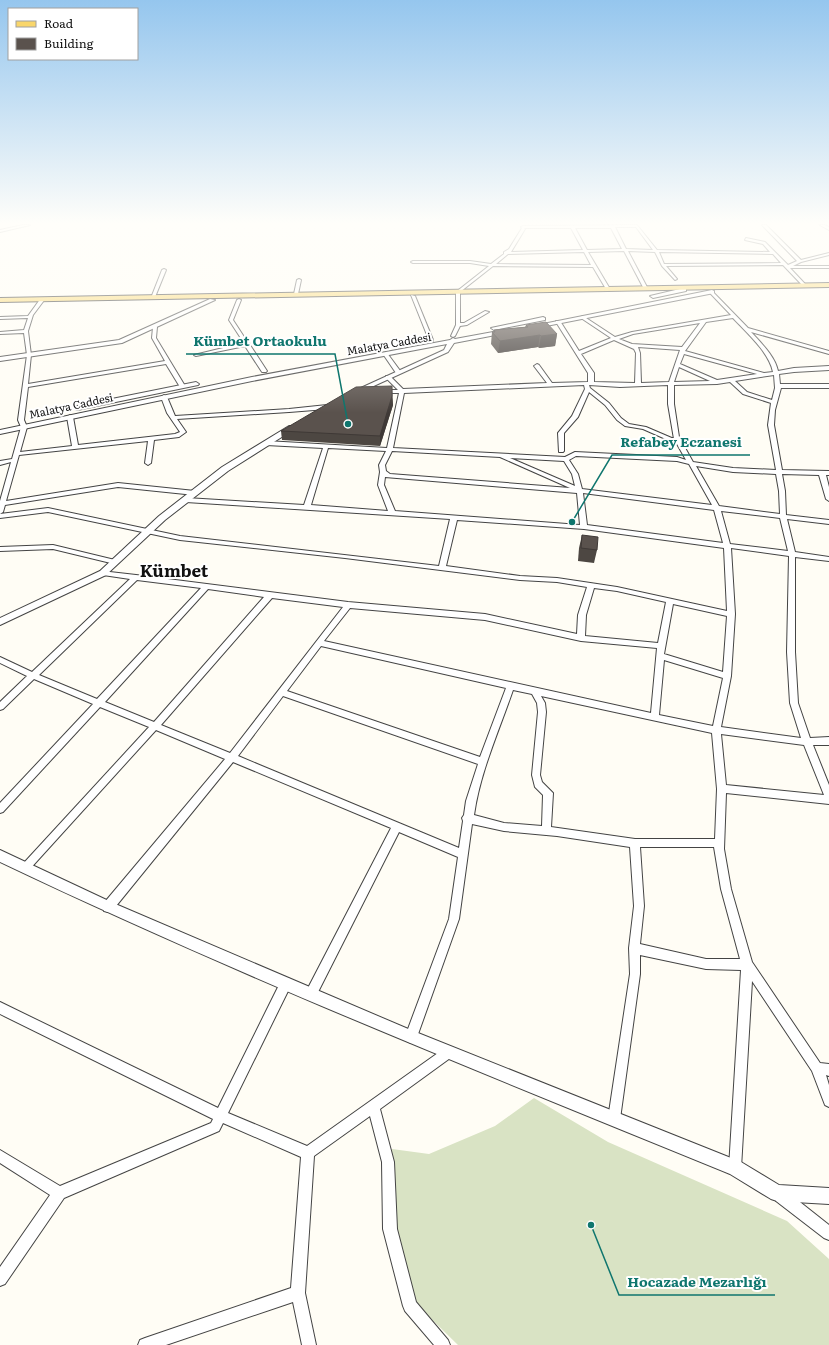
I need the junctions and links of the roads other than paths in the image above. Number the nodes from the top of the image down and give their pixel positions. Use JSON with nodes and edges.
{"nodes":[{"id":1,"x":157,"y":288,"type":"edge"},
{"id":2,"x":297,"y":288,"type":"edge"},
{"id":3,"x":466,"y":288,"type":"edge"},
{"id":4,"x":646,"y":288,"type":"joint"},
{"id":5,"x":709,"y":288,"type":"edge"},
{"id":6,"x":608,"y":289,"type":"joint"},
{"id":7,"x":829,"y":290,"type":"edge"},
{"id":8,"x":712,"y":292,"type":"junction"},
{"id":9,"x":666,"y":293,"type":"junction"},
{"id":10,"x":296,"y":294,"type":"junction"},
{"id":11,"x":458,"y":294,"type":"junction"},
{"id":12,"x":413,"y":296,"type":"junction"},
{"id":13,"x":153,"y":297,"type":"junction"},
{"id":14,"x":0,"y":300,"type":"edge"},
{"id":15,"x":212,"y":300,"type":"junction"},
{"id":16,"x":239,"y":300,"type":"junction"},
{"id":17,"x":41,"y":302,"type":"junction"},
{"id":18,"x":0,"y":304,"type":"edge"},
{"id":19,"x":486,"y":312,"type":"dead end"},
{"id":20,"x":583,"y":316,"type":"junction"},
{"id":21,"x":734,"y":316,"type":"junction"},
{"id":22,"x":30,"y":317,"type":"junction"},
{"id":23,"x":0,"y":318,"type":"edge"},
{"id":24,"x":704,"y":321,"type":"junction"},
{"id":25,"x":558,"y":322,"type":"junction"},
{"id":26,"x":458,"y":325,"type":"junction"},
{"id":27,"x":155,"y":327,"type":"junction"},
{"id":28,"x":745,"y":328,"type":"junction"},
{"id":29,"x":26,"y":331,"type":"junction"},
{"id":30,"x":510,"y":331,"type":"junction"},
{"id":31,"x":0,"y":333,"type":"edge"},
{"id":32,"x":453,"y":339,"type":"junction"},
{"id":33,"x":615,"y":339,"type":"junction"},
{"id":34,"x":431,"y":340,"type":"junction"},
{"id":35,"x":248,"y":344,"type":"junction"},
{"id":36,"x":442,"y":344,"type":"junction"},
{"id":37,"x":631,"y":345,"type":"junction"},
{"id":38,"x":446,"y":351,"type":"junction"},
{"id":39,"x":682,"y":351,"type":"junction"},
{"id":40,"x":578,"y":353,"type":"junction"},
{"id":41,"x":829,"y":353,"type":"edge"},
{"id":42,"x":385,"y":354,"type":"junction"},
{"id":43,"x":29,"y":355,"type":"junction"},
{"id":44,"x":196,"y":355,"type":"dead end"},
{"id":45,"x":431,"y":357,"type":"junction"},
{"id":46,"x":0,"y":358,"type":"edge"},
{"id":47,"x":168,"y":362,"type":"junction"},
{"id":48,"x":678,"y":365,"type":"junction"},
{"id":49,"x":537,"y":366,"type":"dead end"},
{"id":50,"x":829,"y":368,"type":"edge"},
{"id":51,"x":264,"y":371,"type":"junction"},
{"id":52,"x":398,"y":372,"type":"junction"},
{"id":53,"x":776,"y":373,"type":"junction"},
{"id":54,"x":764,"y":375,"type":"junction"},
{"id":55,"x":388,"y":377,"type":"junction"},
{"id":56,"x":731,"y":380,"type":"junction"},
{"id":57,"x":717,"y":382,"type":"junction"},
{"id":58,"x":671,"y":383,"type":"junction"},
{"id":59,"x":550,"y":384,"type":"junction"},
{"id":60,"x":638,"y":384,"type":"junction"},
{"id":61,"x":588,"y":385,"type":"junction"},
{"id":62,"x":26,"y":386,"type":"junction"},
{"id":63,"x":182,"y":386,"type":"junction"},
{"id":64,"x":778,"y":386,"type":"junction"},
{"id":65,"x":829,"y":386,"type":"edge"},
{"id":66,"x":402,"y":391,"type":"junction"},
{"id":67,"x":368,"y":392,"type":"edge"},
{"id":68,"x":376,"y":392,"type":"edge"},
{"id":69,"x":349,"y":395,"type":"joint"},
{"id":70,"x":164,"y":397,"type":"junction"},
{"id":71,"x":774,"y":402,"type":"junction"},
{"id":72,"x":330,"y":406,"type":"joint"},
{"id":73,"x":68,"y":414,"type":"junction"},
{"id":74,"x":29,"y":418,"type":"dead end"},
{"id":75,"x":173,"y":418,"type":"junction"},
{"id":76,"x":14,"y":422,"type":"dead end"},
{"id":77,"x":23,"y":423,"type":"junction"},
{"id":78,"x":0,"y":432,"type":"edge"},
{"id":79,"x":151,"y":439,"type":"junction"},
{"id":80,"x":266,"y":443,"type":"junction"},
{"id":81,"x":679,"y":443,"type":"junction"},
{"id":82,"x":326,"y":446,"type":"junction"},
{"id":83,"x":75,"y":447,"type":"junction"},
{"id":84,"x":390,"y":449,"type":"junction"},
{"id":85,"x":561,"y":451,"type":"dead end"},
{"id":86,"x":497,"y":455,"type":"junction"},
{"id":87,"x":15,"y":457,"type":"junction"},
{"id":88,"x":566,"y":459,"type":"junction"},
{"id":89,"x":0,"y":463,"type":"edge"},
{"id":90,"x":148,"y":463,"type":"dead end"},
{"id":91,"x":690,"y":463,"type":"junction"},
{"id":92,"x":383,"y":472,"type":"junction"},
{"id":93,"x":779,"y":472,"type":"junction"},
{"id":94,"x":826,"y":473,"type":"edge"},
{"id":95,"x":579,"y":490,"type":"junction"},
{"id":96,"x":195,"y":493,"type":"junction"},
{"id":97,"x":2,"y":497,"type":"edge"},
{"id":98,"x":829,"y":499,"type":"edge"},
{"id":99,"x":186,"y":500,"type":"junction"},
{"id":100,"x":2,"y":504,"type":"junction"},
{"id":101,"x":307,"y":507,"type":"junction"},
{"id":102,"x":717,"y":508,"type":"junction"},
{"id":103,"x":0,"y":512,"type":"edge"},
{"id":104,"x":392,"y":512,"type":"junction"},
{"id":105,"x":0,"y":516,"type":"edge"},
{"id":106,"x":783,"y":516,"type":"junction"},
{"id":107,"x":454,"y":517,"type":"junction"},
{"id":108,"x":829,"y":522,"type":"edge"},
{"id":109,"x":584,"y":527,"type":"junction"},
{"id":110,"x":148,"y":531,"type":"junction"},
{"id":111,"x":727,"y":545,"type":"junction"},
{"id":112,"x":0,"y":549,"type":"edge"},
{"id":113,"x":792,"y":554,"type":"junction"},
{"id":114,"x":829,"y":559,"type":"edge"},
{"id":115,"x":115,"y":562,"type":"junction"},
{"id":116,"x":442,"y":569,"type":"junction"},
{"id":117,"x":103,"y":573,"type":"junction"},
{"id":118,"x":136,"y":577,"type":"junction"},
{"id":119,"x":591,"y":585,"type":"junction"},
{"id":120,"x":207,"y":586,"type":"junction"},
{"id":121,"x":270,"y":595,"type":"junction"},
{"id":122,"x":670,"y":600,"type":"junction"},
{"id":123,"x":348,"y":605,"type":"junction"},
{"id":124,"x":731,"y":614,"type":"junction"},
{"id":125,"x":0,"y":622,"type":"edge"},
{"id":126,"x":581,"y":638,"type":"junction"},
{"id":127,"x":319,"y":643,"type":"junction"},
{"id":128,"x":661,"y":646,"type":"junction"},
{"id":129,"x":660,"y":656,"type":"junction"},
{"id":130,"x":0,"y":660,"type":"edge"},
{"id":131,"x":32,"y":675,"type":"junction"},
{"id":132,"x":727,"y":676,"type":"junction"},
{"id":133,"x":510,"y":687,"type":"junction"},
{"id":134,"x":282,"y":692,"type":"junction"},
{"id":135,"x":535,"y":692,"type":"junction"},
{"id":136,"x":98,"y":702,"type":"junction"},
{"id":137,"x":0,"y":707,"type":"edge"},
{"id":138,"x":655,"y":717,"type":"junction"},
{"id":139,"x":156,"y":726,"type":"junction"},
{"id":140,"x":716,"y":730,"type":"junction"},
{"id":141,"x":829,"y":741,"type":"edge"},
{"id":142,"x":806,"y":742,"type":"junction"},
{"id":143,"x":232,"y":757,"type":"junction"},
{"id":144,"x":483,"y":762,"type":"junction"},
{"id":145,"x":722,"y":789,"type":"junction"},
{"id":146,"x":829,"y":796,"type":"edge"},
{"id":147,"x":829,"y":800,"type":"edge"},
{"id":148,"x":0,"y":809,"type":"edge"},
{"id":149,"x":467,"y":818,"type":"junction"},
{"id":150,"x":396,"y":826,"type":"junction"},
{"id":151,"x":546,"y":831,"type":"junction"},
{"id":152,"x":635,"y":843,"type":"junction"},
{"id":153,"x":719,"y":843,"type":"junction"},
{"id":154,"x":463,"y":854,"type":"junction"},
{"id":155,"x":2,"y":859,"type":"edge"},
{"id":156,"x":25,"y":868,"type":"junction"},
{"id":157,"x":108,"y":907,"type":"junction"},
{"id":158,"x":634,"y":948,"type":"junction"},
{"id":159,"x":747,"y":965,"type":"junction"},
{"id":160,"x":286,"y":983,"type":"junction"},
{"id":161,"x":311,"y":994,"type":"junction"},
{"id":162,"x":0,"y":1008,"type":"edge"},
{"id":163,"x":412,"y":1037,"type":"junction"},
{"id":164,"x":449,"y":1052,"type":"junction"},
{"id":165,"x":817,"y":1068,"type":"junction"},
{"id":166,"x":829,"y":1070,"type":"edge"},
{"id":167,"x":829,"y":1101,"type":"edge"},
{"id":168,"x":374,"y":1108,"type":"junction"},
{"id":169,"x":220,"y":1116,"type":"junction"},
{"id":170,"x":614,"y":1120,"type":"junction"},
{"id":171,"x":308,"y":1154,"type":"junction"},
{"id":172,"x":0,"y":1156,"type":"edge"},
{"id":173,"x":735,"y":1168,"type":"junction"},
{"id":174,"x":59,"y":1193,"type":"junction"},
{"id":175,"x":778,"y":1193,"type":"junction"},
{"id":176,"x":829,"y":1196,"type":"edge"},
{"id":177,"x":829,"y":1233,"type":"edge"},
{"id":178,"x":0,"y":1279,"type":"edge"},
{"id":179,"x":298,"y":1293,"type":"junction"},
{"id":180,"x":145,"y":1345,"type":"edge"},
{"id":181,"x":309,"y":1345,"type":"edge"},
{"id":182,"x":443,"y":1345,"type":"edge"}],
"edges":[{"from":1,"to":13,"type":"street"},
{"from":2,"to":10,"type":"street"},
{"from":3,"to":11,"type":"street"},
{"from":4,"to":6,"type":"main road"},
{"from":4,"to":9,"type":"main road"},
{"from":5,"to":9,"type":"main road"},
{"from":6,"to":11,"type":"main road"},
{"from":7,"to":8,"type":"main road"},
{"from":8,"to":9,"type":"main road"},
{"from":8,"to":21,"type":"street"},
{"from":9,"to":11,"type":"main road"},
{"from":9,"to":20,"type":"street","name":"Malatya Caddesi"},
{"from":9,"to":32,"type":"street"},
{"from":10,"to":11,"type":"main road"},
{"from":10,"to":13,"type":"main road"},
{"from":11,"to":12,"type":"main road"},
{"from":11,"to":26,"type":"street"},
{"from":12,"to":16,"type":"main road"},
{"from":12,"to":34,"type":"street"},
{"from":13,"to":17,"type":"main road"},
{"from":14,"to":17,"type":"main road"},
{"from":15,"to":16,"type":"main road"},
{"from":15,"to":17,"type":"main road"},
{"from":15,"to":27,"type":"street"},
{"from":16,"to":35,"type":"street"},
{"from":17,"to":18,"type":"main road"},
{"from":17,"to":22,"type":"street"},
{"from":19,"to":26,"type":"street"},
{"from":20,"to":25,"type":"street","name":"Malatya Caddesi"},
{"from":20,"to":33,"type":"street"},
{"from":21,"to":24,"type":"street"},
{"from":21,"to":28,"type":"street"},
{"from":22,"to":23,"type":"street"},
{"from":22,"to":29,"type":"street"},
{"from":24,"to":33,"type":"street"},
{"from":24,"to":39,"type":"street"},
{"from":25,"to":30,"type":"street","name":"Malatya Caddesi"},
{"from":25,"to":40,"type":"street"},
{"from":26,"to":32,"type":"street"},
{"from":27,"to":43,"type":"street"},
{"from":27,"to":47,"type":"street"},
{"from":28,"to":41,"type":"street"},
{"from":28,"to":53,"type":"street"},
{"from":29,"to":31,"type":"street"},
{"from":29,"to":43,"type":"street"},
{"from":30,"to":32,"type":"street","name":"Malatya Caddesi"},
{"from":30,"to":38,"type":"street"},
{"from":32,"to":34,"type":"street"},
{"from":32,"to":36,"type":"street","name":"Malatya Caddesi"},
{"from":32,"to":38,"type":"street"},
{"from":33,"to":37,"type":"street"},
{"from":33,"to":40,"type":"street"},
{"from":34,"to":51,"type":"street"},
{"from":35,"to":44,"type":"street"},
{"from":35,"to":51,"type":"street"},
{"from":36,"to":42,"type":"street","name":"Malatya Caddesi"},
{"from":36,"to":45,"type":"street"},
{"from":37,"to":39,"type":"street"},
{"from":37,"to":60,"type":"street"},
{"from":38,"to":45,"type":"street"},
{"from":39,"to":48,"type":"street"},
{"from":39,"to":54,"type":"street"},
{"from":40,"to":61,"type":"street"},
{"from":42,"to":52,"type":"street"},
{"from":42,"to":70,"type":"street","name":"Malatya Caddesi"},
{"from":43,"to":46,"type":"street"},
{"from":43,"to":62,"type":"street"},
{"from":45,"to":52,"type":"street"},
{"from":47,"to":62,"type":"street"},
{"from":47,"to":63,"type":"street"},
{"from":48,"to":57,"type":"street"},
{"from":48,"to":58,"type":"street"},
{"from":49,"to":59,"type":"street"},
{"from":50,"to":53,"type":"street"},
{"from":51,"to":63,"type":"street"},
{"from":52,"to":55,"type":"street"},
{"from":53,"to":54,"type":"street"},
{"from":53,"to":64,"type":"street"},
{"from":54,"to":56,"type":"street"},
{"from":55,"to":66,"type":"street"},
{"from":55,"to":69,"type":"street"},
{"from":56,"to":57,"type":"street"},
{"from":56,"to":71,"type":"street"},
{"from":57,"to":58,"type":"street"},
{"from":58,"to":60,"type":"street"},
{"from":58,"to":81,"type":"street"},
{"from":59,"to":61,"type":"street"},
{"from":59,"to":66,"type":"street"},
{"from":60,"to":61,"type":"street"},
{"from":61,"to":81,"type":"street"},
{"from":61,"to":85,"type":"street"},
{"from":62,"to":77,"type":"street"},
{"from":63,"to":73,"type":"street"},
{"from":64,"to":65,"type":"street"},
{"from":64,"to":71,"type":"street"},
{"from":66,"to":68,"type":"street"},
{"from":66,"to":84,"type":"street"},
{"from":67,"to":69,"type":"street"},
{"from":70,"to":73,"type":"street","name":"Malatya Caddesi"},
{"from":70,"to":75,"type":"street"},
{"from":71,"to":93,"type":"street"},
{"from":72,"to":75,"type":"street"},
{"from":72,"to":80,"type":"street"},
{"from":73,"to":77,"type":"street","name":"Malatya Caddesi"},
{"from":73,"to":83,"type":"street"},
{"from":74,"to":77,"type":"street"},
{"from":75,"to":79,"type":"street"},
{"from":76,"to":77,"type":"street"},
{"from":77,"to":78,"type":"street","name":"Malatya Caddesi"},
{"from":77,"to":87,"type":"street"},
{"from":79,"to":83,"type":"street"},
{"from":79,"to":90,"type":"street"},
{"from":80,"to":82,"type":"street"},
{"from":80,"to":96,"type":"street"},
{"from":81,"to":91,"type":"street"},
{"from":82,"to":84,"type":"street"},
{"from":82,"to":101,"type":"street"},
{"from":83,"to":87,"type":"street"},
{"from":84,"to":86,"type":"street"},
{"from":84,"to":92,"type":"street"},
{"from":86,"to":88,"type":"street"},
{"from":86,"to":95,"type":"street"},
{"from":87,"to":89,"type":"street"},
{"from":87,"to":97,"type":"street"},
{"from":88,"to":91,"type":"street"},
{"from":88,"to":95,"type":"street"},
{"from":91,"to":93,"type":"street"},
{"from":91,"to":102,"type":"street"},
{"from":92,"to":95,"type":"street"},
{"from":92,"to":104,"type":"street"},
{"from":93,"to":94,"type":"street"},
{"from":93,"to":106,"type":"street"},
{"from":94,"to":98,"type":"street"},
{"from":95,"to":102,"type":"street"},
{"from":95,"to":109,"type":"street"},
{"from":96,"to":99,"type":"street"},
{"from":96,"to":100,"type":"street"},
{"from":97,"to":100,"type":"street"},
{"from":99,"to":101,"type":"street"},
{"from":99,"to":110,"type":"street"},
{"from":100,"to":103,"type":"street"},
{"from":101,"to":104,"type":"street"},
{"from":102,"to":106,"type":"street"},
{"from":102,"to":111,"type":"street"},
{"from":104,"to":107,"type":"street"},
{"from":105,"to":110,"type":"street"},
{"from":106,"to":108,"type":"street"},
{"from":106,"to":113,"type":"street"},
{"from":107,"to":109,"type":"street"},
{"from":107,"to":116,"type":"street"},
{"from":109,"to":111,"type":"street"},
{"from":110,"to":115,"type":"street"},
{"from":110,"to":116,"type":"street"},
{"from":111,"to":113,"type":"street"},
{"from":111,"to":124,"type":"street"},
{"from":112,"to":115,"type":"street"},
{"from":113,"to":114,"type":"street"},
{"from":113,"to":142,"type":"street"},
{"from":115,"to":117,"type":"street"},
{"from":116,"to":119,"type":"street"},
{"from":117,"to":118,"type":"street"},
{"from":117,"to":125,"type":"street"},
{"from":118,"to":120,"type":"street"},
{"from":118,"to":131,"type":"street"},
{"from":119,"to":122,"type":"street"},
{"from":119,"to":126,"type":"street"},
{"from":120,"to":121,"type":"street"},
{"from":120,"to":136,"type":"street"},
{"from":121,"to":123,"type":"street"},
{"from":121,"to":139,"type":"street"},
{"from":122,"to":124,"type":"street"},
{"from":122,"to":128,"type":"street"},
{"from":123,"to":126,"type":"street"},
{"from":123,"to":127,"type":"street"},
{"from":124,"to":132,"type":"street"},
{"from":126,"to":128,"type":"street"},
{"from":127,"to":133,"type":"street"},
{"from":127,"to":134,"type":"street"},
{"from":128,"to":129,"type":"street"},
{"from":129,"to":132,"type":"street"},
{"from":129,"to":138,"type":"street"},
{"from":130,"to":131,"type":"street"},
{"from":131,"to":136,"type":"street"},
{"from":131,"to":137,"type":"street"},
{"from":132,"to":140,"type":"street"},
{"from":133,"to":135,"type":"street"},
{"from":133,"to":144,"type":"street"},
{"from":134,"to":143,"type":"street"},
{"from":134,"to":144,"type":"street"},
{"from":135,"to":138,"type":"street"},
{"from":135,"to":151,"type":"street"},
{"from":136,"to":139,"type":"street"},
{"from":136,"to":148,"type":"street"},
{"from":138,"to":140,"type":"street"},
{"from":139,"to":143,"type":"street"},
{"from":139,"to":156,"type":"street"},
{"from":140,"to":142,"type":"street"},
{"from":140,"to":145,"type":"street"},
{"from":141,"to":142,"type":"street"},
{"from":142,"to":146,"type":"street"},
{"from":143,"to":150,"type":"street"},
{"from":143,"to":157,"type":"street"},
{"from":144,"to":149,"type":"street"},
{"from":145,"to":147,"type":"street"},
{"from":145,"to":153,"type":"street"},
{"from":149,"to":151,"type":"street"},
{"from":149,"to":154,"type":"street"},
{"from":150,"to":154,"type":"street"},
{"from":150,"to":161,"type":"street"},
{"from":151,"to":152,"type":"street"},
{"from":152,"to":153,"type":"street"},
{"from":152,"to":158,"type":"street"},
{"from":153,"to":159,"type":"street"},
{"from":154,"to":163,"type":"street"},
{"from":155,"to":156,"type":"street"},
{"from":156,"to":157,"type":"street"},
{"from":157,"to":160,"type":"street"},
{"from":158,"to":159,"type":"street"},
{"from":158,"to":170,"type":"street"},
{"from":159,"to":165,"type":"street"},
{"from":159,"to":173,"type":"street"},
{"from":160,"to":161,"type":"street"},
{"from":160,"to":169,"type":"street"},
{"from":161,"to":163,"type":"street"},
{"from":162,"to":169,"type":"street"},
{"from":163,"to":164,"type":"street"},
{"from":164,"to":168,"type":"street"},
{"from":164,"to":170,"type":"street"},
{"from":165,"to":166,"type":"street"},
{"from":165,"to":167,"type":"street"},
{"from":168,"to":171,"type":"street"},
{"from":168,"to":182,"type":"street"},
{"from":169,"to":171,"type":"street"},
{"from":169,"to":174,"type":"street"},
{"from":170,"to":173,"type":"street"},
{"from":171,"to":179,"type":"street"},
{"from":172,"to":174,"type":"street"},
{"from":173,"to":175,"type":"street"},
{"from":174,"to":178,"type":"street"},
{"from":175,"to":176,"type":"street"},
{"from":175,"to":177,"type":"street"},
{"from":179,"to":180,"type":"street"},
{"from":179,"to":181,"type":"street"}]}
